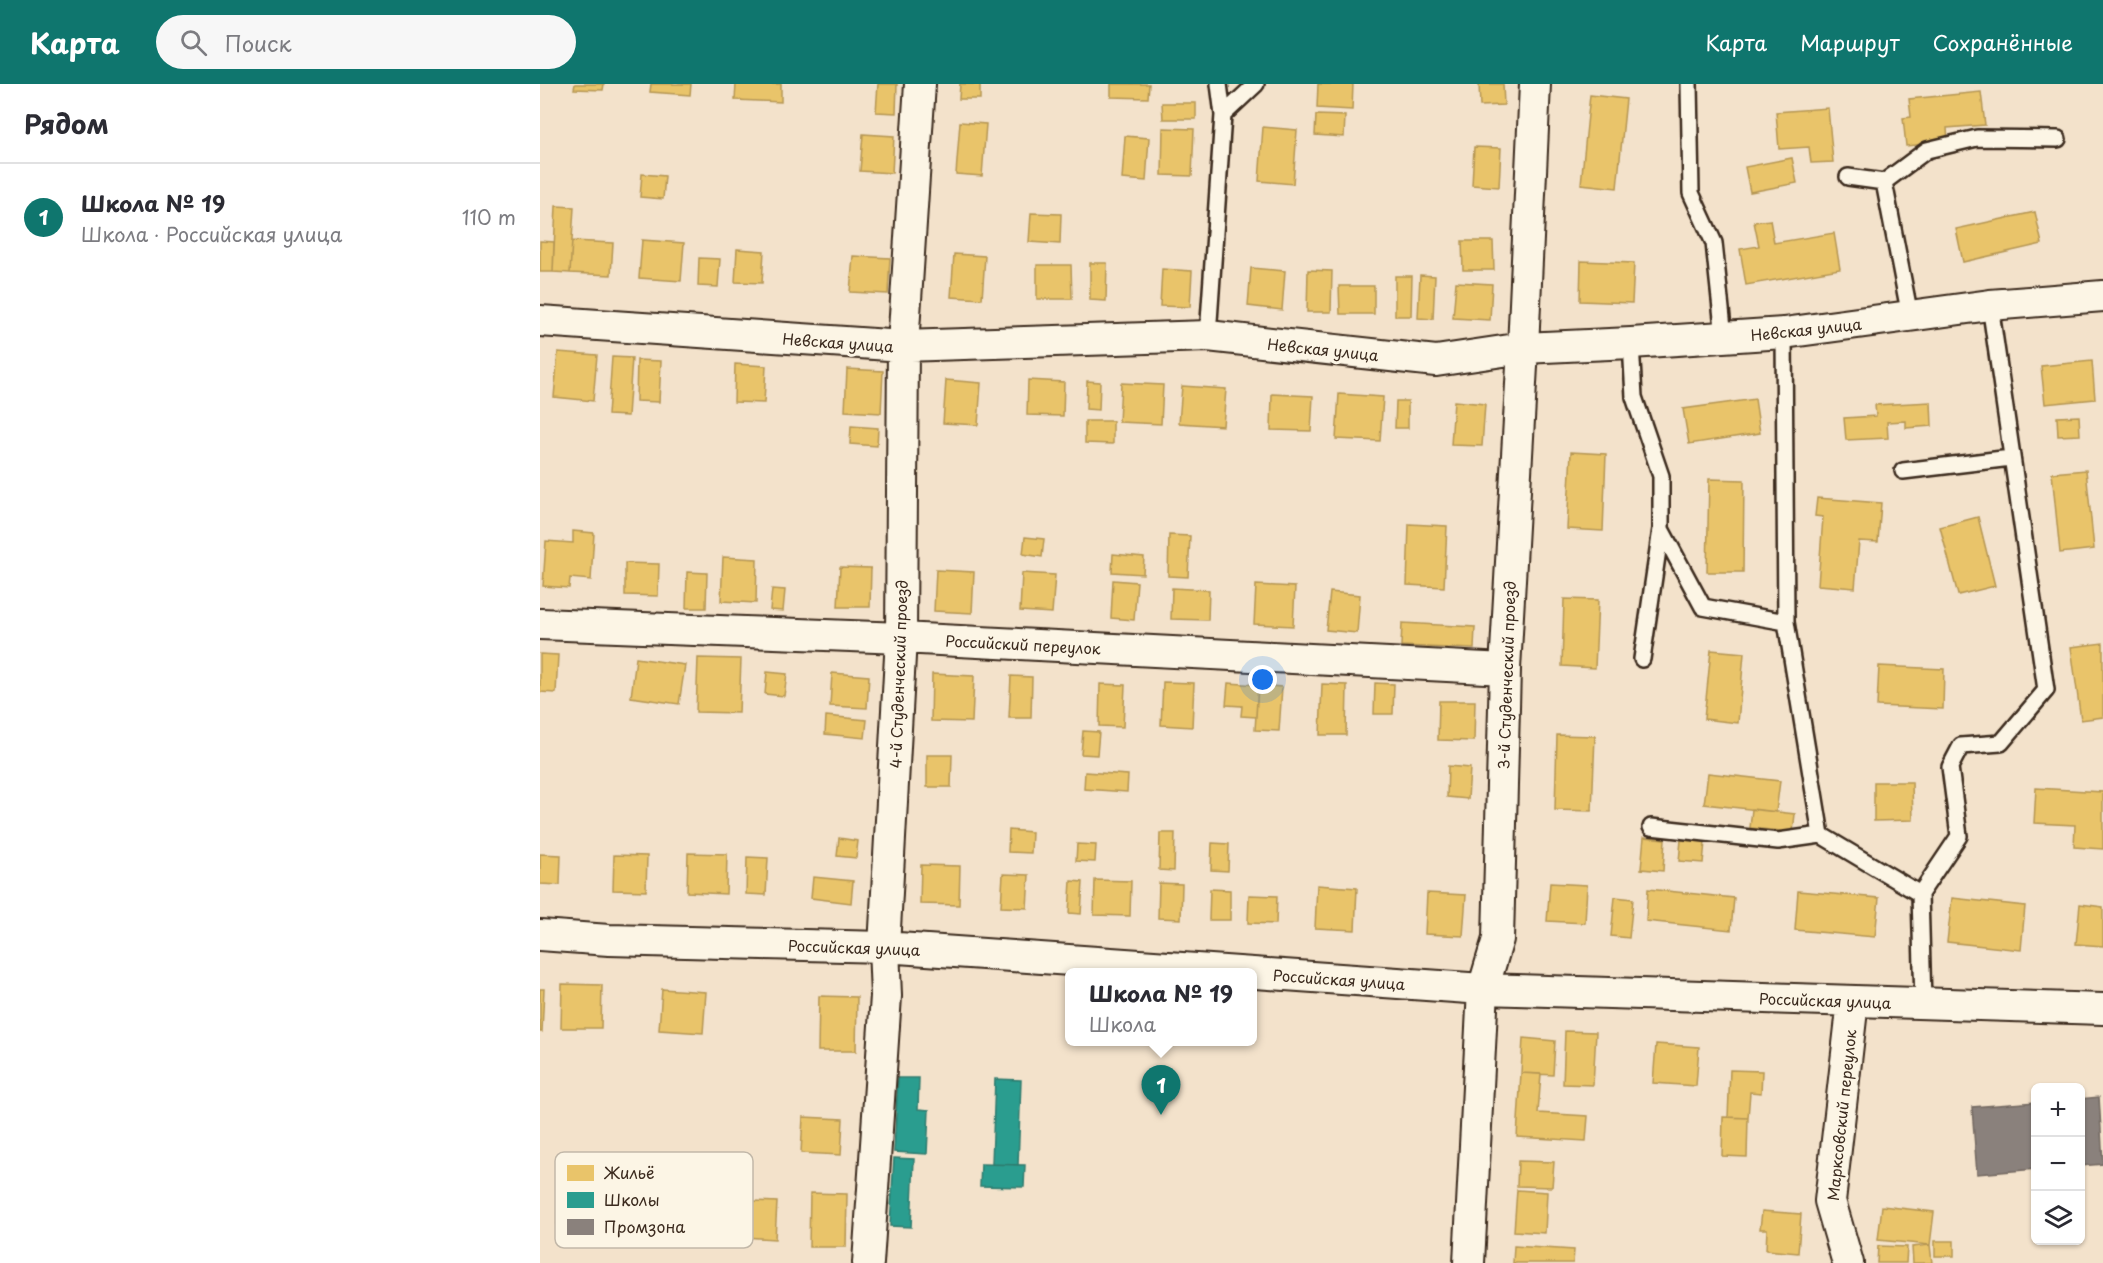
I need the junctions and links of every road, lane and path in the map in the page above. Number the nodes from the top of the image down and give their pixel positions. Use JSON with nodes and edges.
{"nodes":[{"id":1,"x":920,"y":84,"type":"edge"},
{"id":2,"x":1219,"y":84,"type":"edge"},
{"id":3,"x":1256,"y":84,"type":"edge"},
{"id":4,"x":1534,"y":84,"type":"edge"},
{"id":5,"x":1689,"y":84,"type":"edge"},
{"id":6,"x":1222,"y":116,"type":"junction"},
{"id":7,"x":2058,"y":139,"type":"dead end"},
{"id":8,"x":1848,"y":177,"type":"dead end"},
{"id":9,"x":1884,"y":182,"type":"junction"},
{"id":10,"x":2103,"y":296,"type":"edge"},
{"id":11,"x":1990,"y":305,"type":"junction"},
{"id":12,"x":1910,"y":316,"type":"junction"},
{"id":13,"x":540,"y":321,"type":"edge"},
{"id":14,"x":1784,"y":333,"type":"junction"},
{"id":15,"x":1208,"y":336,"type":"junction"},
{"id":16,"x":1724,"y":337,"type":"junction"},
{"id":17,"x":1631,"y":344,"type":"junction"},
{"id":18,"x":903,"y":346,"type":"junction"},
{"id":19,"x":1523,"y":348,"type":"junction"},
{"id":20,"x":2011,"y":458,"type":"junction"},
{"id":21,"x":1903,"y":471,"type":"dead end"},
{"id":22,"x":1662,"y":529,"type":"junction"},
{"id":23,"x":1786,"y":622,"type":"junction"},
{"id":24,"x":540,"y":624,"type":"edge"},
{"id":25,"x":901,"y":638,"type":"junction"},
{"id":26,"x":1642,"y":659,"type":"dead end"},
{"id":27,"x":1505,"y":669,"type":"junction"},
{"id":28,"x":1651,"y":827,"type":"dead end"},
{"id":29,"x":1821,"y":835,"type":"junction"},
{"id":30,"x":1920,"y":894,"type":"junction"},
{"id":31,"x":540,"y":935,"type":"edge"},
{"id":32,"x":884,"y":946,"type":"junction"},
{"id":33,"x":1190,"y":968,"type":"edge"},
{"id":34,"x":1257,"y":973,"type":"edge"},
{"id":35,"x":1483,"y":989,"type":"junction"},
{"id":36,"x":1853,"y":1001,"type":"junction"},
{"id":37,"x":1923,"y":1003,"type":"junction"},
{"id":38,"x":2103,"y":1009,"type":"edge"},
{"id":39,"x":868,"y":1263,"type":"edge"},
{"id":40,"x":1469,"y":1263,"type":"edge"},
{"id":41,"x":1848,"y":1263,"type":"edge"}],
"edges":[{"from":1,"to":18,"type":"street","name":"4-й Студенческий проезд"},
{"from":2,"to":6,"type":"lane"},
{"from":3,"to":6,"type":"lane"},
{"from":4,"to":19,"type":"street","name":"3-й Студенческий проезд"},
{"from":5,"to":16,"type":"lane"},
{"from":6,"to":15,"type":"lane"},
{"from":7,"to":9,"type":"lane"},
{"from":8,"to":9,"type":"lane"},
{"from":9,"to":12,"type":"lane"},
{"from":10,"to":11,"type":"street","name":"Невская улица"},
{"from":11,"to":12,"type":"street","name":"Невская улица"},
{"from":11,"to":20,"type":"lane"},
{"from":12,"to":14,"type":"street","name":"Невская улица"},
{"from":13,"to":18,"type":"street","name":"Невская улица"},
{"from":14,"to":16,"type":"street","name":"Невская улица"},
{"from":14,"to":23,"type":"lane"},
{"from":15,"to":18,"type":"street","name":"Невская улица"},
{"from":15,"to":19,"type":"street","name":"Невская улица"},
{"from":16,"to":17,"type":"street","name":"Невская улица"},
{"from":17,"to":19,"type":"street","name":"Невская улица"},
{"from":17,"to":22,"type":"lane"},
{"from":18,"to":25,"type":"street","name":"4-й Студенческий проезд"},
{"from":19,"to":27,"type":"street","name":"3-й Студенческий проезд"},
{"from":20,"to":21,"type":"lane"},
{"from":20,"to":30,"type":"lane"},
{"from":22,"to":23,"type":"lane"},
{"from":22,"to":26,"type":"lane"},
{"from":23,"to":29,"type":"lane"},
{"from":24,"to":25,"type":"street","name":"Российский переулок"},
{"from":25,"to":27,"type":"street","name":"Российский переулок"},
{"from":25,"to":32,"type":"street","name":"4-й Студенческий проезд"},
{"from":27,"to":35,"type":"street","name":"3-й Студенческий проезд"},
{"from":28,"to":29,"type":"lane"},
{"from":29,"to":30,"type":"lane"},
{"from":30,"to":37,"type":"lane"},
{"from":31,"to":32,"type":"street","name":"Российская улица"},
{"from":32,"to":33,"type":"street","name":"Российская улица"},
{"from":32,"to":39,"type":"street","name":"4-й Студенческий проезд"},
{"from":34,"to":35,"type":"street","name":"Российская улица"},
{"from":35,"to":36,"type":"street","name":"Российская улица"},
{"from":35,"to":40,"type":"street","name":"3-й Студенческий проезд"},
{"from":36,"to":37,"type":"street","name":"Российская улица"},
{"from":36,"to":41,"type":"street","name":"Марксовский переулок"},
{"from":37,"to":38,"type":"street","name":"Российская улица"}]}
